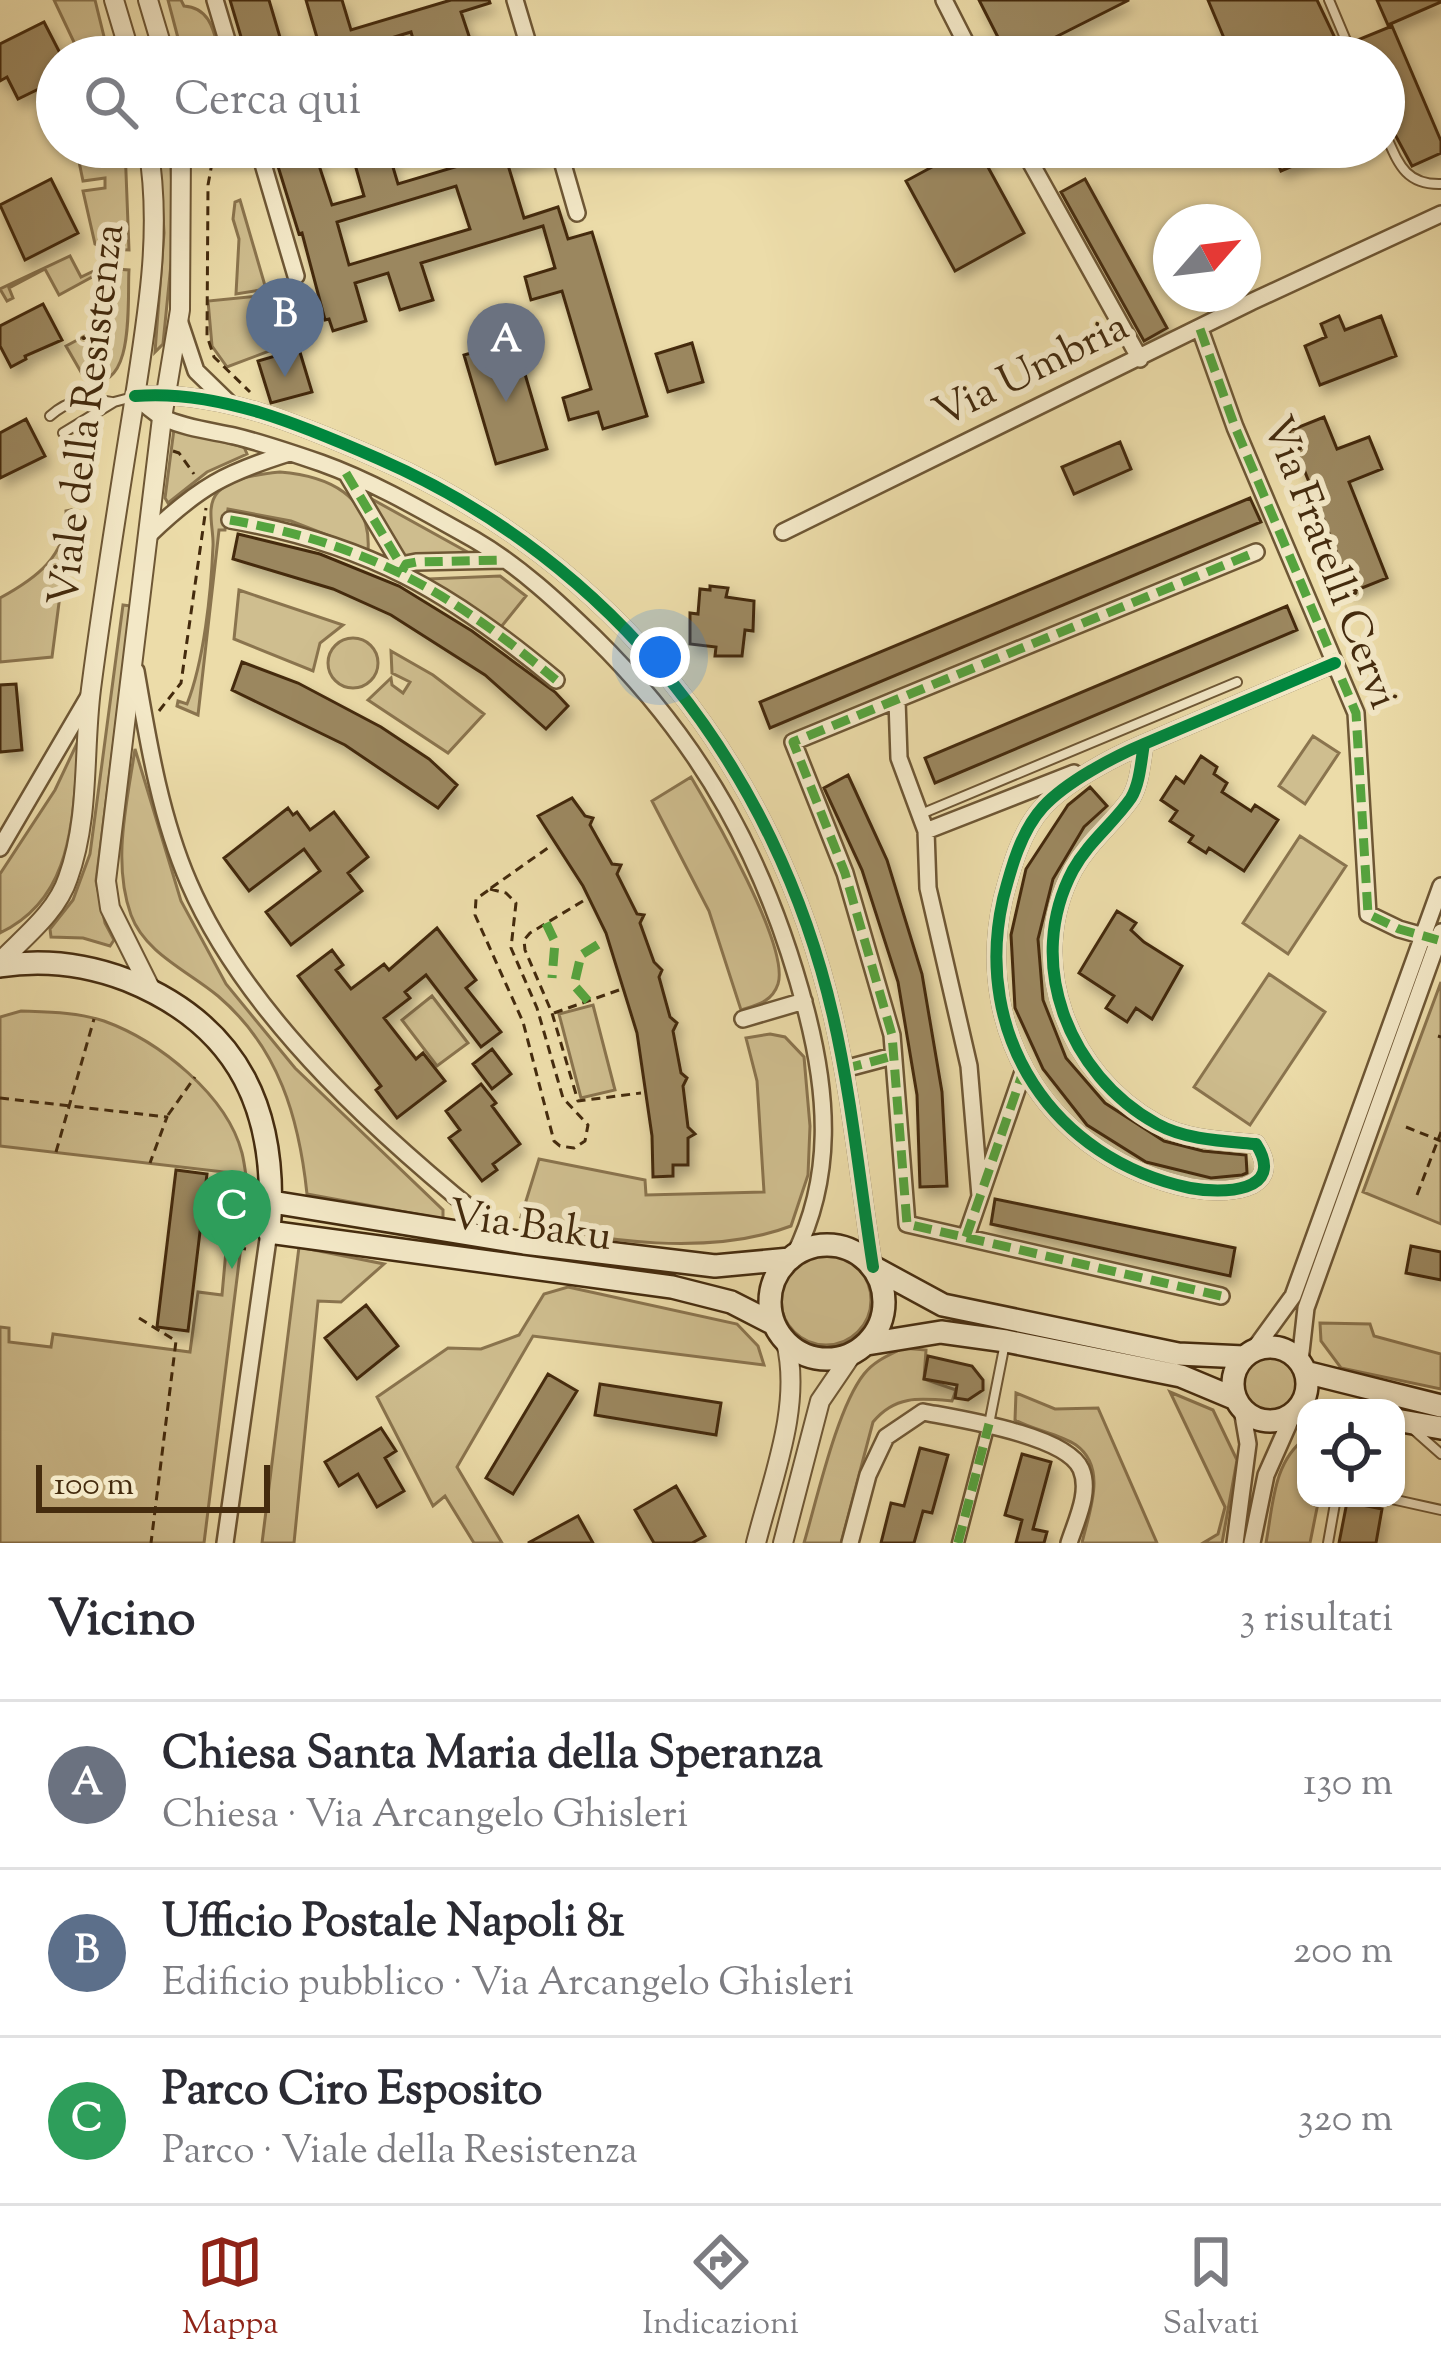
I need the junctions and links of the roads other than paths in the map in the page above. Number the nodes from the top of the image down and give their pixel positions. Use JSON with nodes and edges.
{"nodes":[{"id":1,"x":114,"y":0,"type":"edge"},
{"id":2,"x":148,"y":0,"type":"edge"},
{"id":3,"x":215,"y":0,"type":"edge"},
{"id":4,"x":515,"y":0,"type":"edge"},
{"id":5,"x":944,"y":0,"type":"edge"},
{"id":6,"x":1329,"y":0,"type":"edge"},
{"id":7,"x":125,"y":36,"type":"edge"},
{"id":8,"x":159,"y":36,"type":"edge"},
{"id":9,"x":226,"y":36,"type":"edge"},
{"id":10,"x":526,"y":36,"type":"edge"},
{"id":11,"x":962,"y":36,"type":"edge"},
{"id":12,"x":1344,"y":36,"type":"edge"},
{"id":13,"x":150,"y":168,"type":"edge"},
{"id":14,"x":183,"y":168,"type":"edge"},
{"id":15,"x":264,"y":168,"type":"edge"},
{"id":16,"x":564,"y":168,"type":"edge"},
{"id":17,"x":1034,"y":168,"type":"edge"},
{"id":18,"x":1401,"y":168,"type":"edge"},
{"id":19,"x":1441,"y":184,"type":"edge"},
{"id":20,"x":577,"y":213,"type":"dead end"},
{"id":21,"x":1441,"y":214,"type":"edge"},
{"id":22,"x":296,"y":276,"type":"dead end"},
{"id":23,"x":180,"y":310,"type":"junction"},
{"id":24,"x":1200,"y":329,"type":"junction"},
{"id":25,"x":1140,"y":359,"type":"junction"},
{"id":26,"x":135,"y":396,"type":"junction"},
{"id":27,"x":168,"y":396,"type":"junction"},
{"id":28,"x":114,"y":402,"type":"junction"},
{"id":29,"x":231,"y":404,"type":"junction"},
{"id":30,"x":50,"y":416,"type":"dead end"},
{"id":31,"x":163,"y":418,"type":"junction"},
{"id":32,"x":63,"y":433,"type":"dead end"},
{"id":33,"x":336,"y":440,"type":"junction"},
{"id":34,"x":289,"y":453,"type":"junction"},
{"id":35,"x":325,"y":464,"type":"junction"},
{"id":36,"x":346,"y":473,"type":"junction"},
{"id":37,"x":230,"y":520,"type":"dead end"},
{"id":38,"x":496,"y":522,"type":"junction"},
{"id":39,"x":783,"y":532,"type":"dead end"},
{"id":40,"x":150,"y":534,"type":"junction"},
{"id":41,"x":481,"y":543,"type":"junction"},
{"id":42,"x":1256,"y":551,"type":"dead end"},
{"id":43,"x":503,"y":560,"type":"junction"},
{"id":44,"x":399,"y":569,"type":"junction"},
{"id":45,"x":1335,"y":663,"type":"junction"},
{"id":46,"x":134,"y":664,"type":"junction"},
{"id":47,"x":556,"y":680,"type":"dead end"},
{"id":48,"x":1237,"y":682,"type":"dead end"},
{"id":49,"x":91,"y":693,"type":"junction"},
{"id":50,"x":897,"y":700,"type":"junction"},
{"id":51,"x":1144,"y":744,"type":"junction"},
{"id":52,"x":1117,"y":756,"type":"junction"},
{"id":53,"x":762,"y":816,"type":"junction"},
{"id":54,"x":923,"y":823,"type":"junction"},
{"id":55,"x":740,"y":828,"type":"junction"},
{"id":56,"x":0,"y":848,"type":"edge"},
{"id":57,"x":1441,"y":886,"type":"edge"},
{"id":58,"x":1435,"y":937,"type":"edge"},
{"id":59,"x":0,"y":964,"type":"edge"},
{"id":60,"x":151,"y":990,"type":"junction"},
{"id":61,"x":804,"y":1000,"type":"junction"},
{"id":62,"x":743,"y":1018,"type":"dead end"},
{"id":63,"x":893,"y":1056,"type":"junction"},
{"id":64,"x":844,"y":1069,"type":"junction"},
{"id":65,"x":1023,"y":1072,"type":"junction"},
{"id":66,"x":358,"y":1111,"type":"joint"},
{"id":67,"x":980,"y":1196,"type":"junction"},
{"id":68,"x":272,"y":1202,"type":"junction"},
{"id":69,"x":269,"y":1232,"type":"junction"},
{"id":70,"x":966,"y":1237,"type":"junction"},
{"id":71,"x":511,"y":1241,"type":"junction"},
{"id":72,"x":792,"y":1257,"type":"junction"},
{"id":73,"x":873,"y":1268,"type":"junction"},
{"id":74,"x":1221,"y":1296,"type":"dead end"},
{"id":75,"x":780,"y":1333,"type":"junction"},
{"id":76,"x":1006,"y":1341,"type":"junction"},
{"id":77,"x":860,"y":1349,"type":"junction"},
{"id":78,"x":1249,"y":1354,"type":"junction"},
{"id":79,"x":1302,"y":1367,"type":"junction"},
{"id":80,"x":1304,"y":1399,"type":"edge"},
{"id":81,"x":1239,"y":1404,"type":"junction"},
{"id":82,"x":1441,"y":1406,"type":"edge"},
{"id":83,"x":1297,"y":1412,"type":"edge"},
{"id":84,"x":1297,"y":1415,"type":"edge"},
{"id":85,"x":1405,"y":1422,"type":"edge"},
{"id":86,"x":989,"y":1424,"type":"junction"},
{"id":87,"x":1405,"y":1425,"type":"edge"},
{"id":88,"x":1441,"y":1428,"type":"edge"},
{"id":89,"x":1441,"y":1454,"type":"edge"},
{"id":90,"x":1405,"y":1502,"type":"edge"},
{"id":91,"x":1334,"y":1507,"type":"edge"},
{"id":92,"x":1441,"y":1510,"type":"edge"},
{"id":93,"x":225,"y":1543,"type":"edge"},
{"id":94,"x":757,"y":1543,"type":"edge"},
{"id":95,"x":782,"y":1543,"type":"edge"},
{"id":96,"x":850,"y":1543,"type":"edge"},
{"id":97,"x":958,"y":1543,"type":"edge"},
{"id":98,"x":1070,"y":1543,"type":"edge"},
{"id":99,"x":1235,"y":1543,"type":"edge"},
{"id":100,"x":1252,"y":1543,"type":"edge"},
{"id":101,"x":1328,"y":1543,"type":"edge"}],
"edges":[{"from":1,"to":7,"type":"street"},
{"from":2,"to":8,"type":"street"},
{"from":3,"to":9,"type":"street"},
{"from":4,"to":10,"type":"street"},
{"from":5,"to":11,"type":"street"},
{"from":6,"to":12,"type":"lane"},
{"from":13,"to":26,"type":"street","name":"Viale della Resistenza"},
{"from":14,"to":23,"type":"street","name":"Viale della Resistenza"},
{"from":15,"to":22,"type":"street"},
{"from":16,"to":20,"type":"street"},
{"from":17,"to":25,"type":"street"},
{"from":18,"to":19,"type":"lane"},
{"from":21,"to":24,"type":"street","name":"Via Umbria"},
{"from":23,"to":27,"type":"street","name":"Viale della Resistenza"},
{"from":23,"to":29,"type":"street"},
{"from":24,"to":25,"type":"street","name":"Via Umbria"},
{"from":24,"to":45,"type":"street","name":"Via Fratelli Cervi"},
{"from":25,"to":39,"type":"street","name":"Via Umbria"},
{"from":26,"to":27,"type":"street"},
{"from":26,"to":28,"type":"lane"},
{"from":26,"to":31,"type":"street"},
{"from":26,"to":49,"type":"street","name":"Viale della Resistenza"},
{"from":27,"to":29,"type":"street"},
{"from":27,"to":31,"type":"street","name":"Viale della Resistenza"},
{"from":28,"to":30,"type":"lane"},
{"from":28,"to":32,"type":"lane"},
{"from":29,"to":33,"type":"street"},
{"from":31,"to":34,"type":"street"},
{"from":31,"to":40,"type":"street","name":"Viale della Resistenza"},
{"from":33,"to":35,"type":"street"},
{"from":33,"to":38,"type":"street"},
{"from":34,"to":35,"type":"street"},
{"from":34,"to":40,"type":"street"},
{"from":35,"to":36,"type":"street"},
{"from":36,"to":41,"type":"street"},
{"from":36,"to":44,"type":"street"},
{"from":37,"to":44,"type":"street"},
{"from":38,"to":41,"type":"street"},
{"from":38,"to":53,"type":"street"},
{"from":40,"to":46,"type":"street","name":"Viale della Resistenza"},
{"from":41,"to":43,"type":"street"},
{"from":42,"to":50,"type":"street"},
{"from":43,"to":44,"type":"street"},
{"from":43,"to":55,"type":"street"},
{"from":44,"to":47,"type":"street"},
{"from":45,"to":51,"type":"street"},
{"from":45,"to":58,"type":"street","name":"Via Fratelli Cervi"},
{"from":46,"to":60,"type":"street","name":"Viale della Resistenza"},
{"from":46,"to":66,"type":"street","name":"Viale della Resistenza"},
{"from":48,"to":54,"type":"lane"},
{"from":49,"to":56,"type":"street","name":"Viale della Resistenza"},
{"from":49,"to":59,"type":"street","name":"Viale della Resistenza"},
{"from":50,"to":54,"type":"street"},
{"from":50,"to":63,"type":"street"},
{"from":51,"to":52,"type":"street"},
{"from":51,"to":65,"type":"street"},
{"from":52,"to":54,"type":"street"},
{"from":52,"to":65,"type":"street"},
{"from":53,"to":55,"type":"street"},
{"from":53,"to":64,"type":"street"},
{"from":54,"to":67,"type":"street"},
{"from":55,"to":61,"type":"street"},
{"from":57,"to":58,"type":"street"},
{"from":58,"to":78,"type":"street"},
{"from":58,"to":79,"type":"street"},
{"from":59,"to":60,"type":"main road","name":"Viale della Resistenza"},
{"from":60,"to":68,"type":"main road","name":"Viale della Resistenza"},
{"from":61,"to":62,"type":"street"},
{"from":61,"to":72,"type":"street"},
{"from":63,"to":64,"type":"street"},
{"from":63,"to":70,"type":"street"},
{"from":64,"to":73,"type":"street"},
{"from":65,"to":67,"type":"street"},
{"from":66,"to":71,"type":"street","name":"Via Baku"},
{"from":67,"to":70,"type":"street"},
{"from":68,"to":69,"type":"main road","name":"Viale della Resistenza"},
{"from":68,"to":71,"type":"main road","name":"Via Baku"},
{"from":69,"to":75,"type":"main road","name":"Via Baku"},
{"from":69,"to":93,"type":"street","name":"Viale della Resistenza"},
{"from":70,"to":74,"type":"street"},
{"from":71,"to":72,"type":"main road","name":"Via Baku"},
{"from":72,"to":73,"type":"main road"},
{"from":72,"to":75,"type":"main road"},
{"from":73,"to":77,"type":"main road"},
{"from":73,"to":78,"type":"main road"},
{"from":75,"to":77,"type":"main road"},
{"from":75,"to":94,"type":"street"},
{"from":76,"to":77,"type":"main road"},
{"from":76,"to":81,"type":"main road"},
{"from":76,"to":86,"type":"lane"},
{"from":77,"to":95,"type":"street"},
{"from":78,"to":79,"type":"main road"},
{"from":78,"to":81,"type":"main road"},
{"from":79,"to":80,"type":"main road"},
{"from":79,"to":82,"type":"main road"},
{"from":81,"to":83,"type":"main road"},
{"from":81,"to":99,"type":"street"},
{"from":84,"to":100,"type":"street"},
{"from":85,"to":88,"type":"main road"},
{"from":86,"to":96,"type":"street"},
{"from":86,"to":97,"type":"street"},
{"from":86,"to":98,"type":"street"},
{"from":87,"to":89,"type":"lane"},
{"from":90,"to":92,"type":"lane"},
{"from":91,"to":101,"type":"lane"}]}
